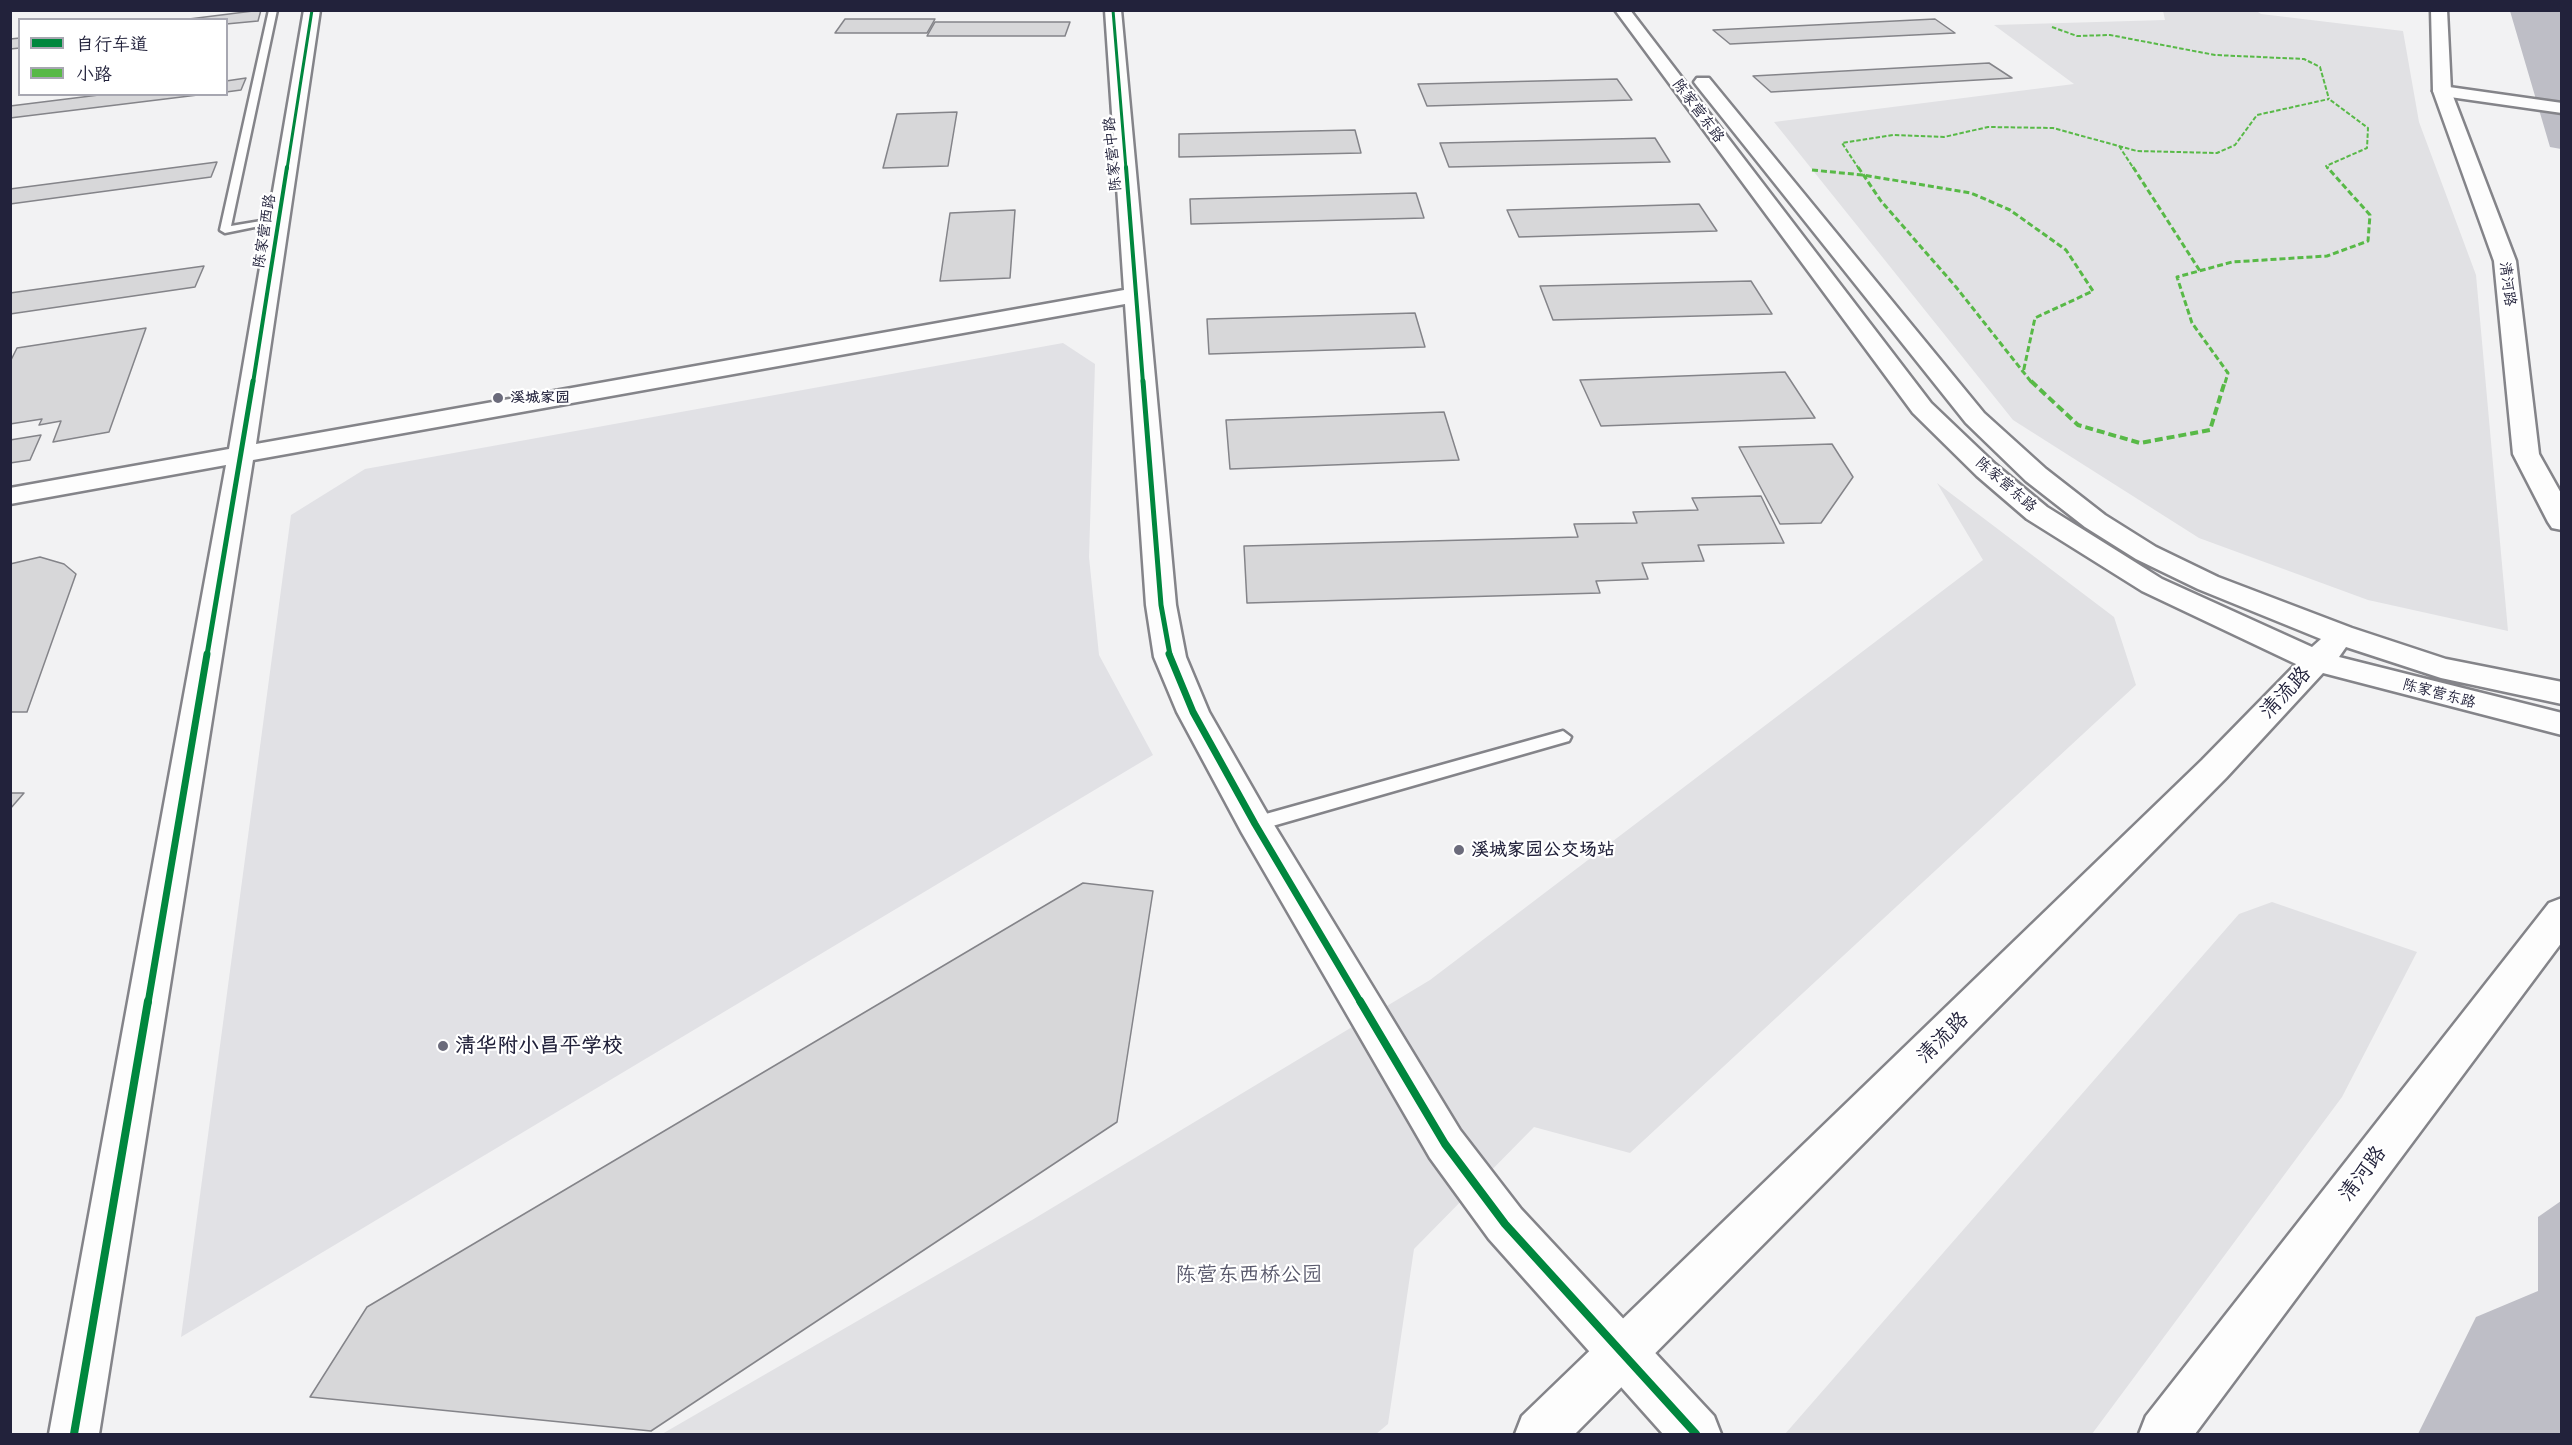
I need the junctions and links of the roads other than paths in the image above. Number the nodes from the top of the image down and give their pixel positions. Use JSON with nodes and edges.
{"nodes":[{"id":1,"x":273,"y":10,"type":"edge"},
{"id":2,"x":312,"y":10,"type":"edge"},
{"id":3,"x":1113,"y":10,"type":"edge"},
{"id":4,"x":1622,"y":10,"type":"edge"},
{"id":5,"x":1645,"y":10,"type":"edge"},
{"id":6,"x":2439,"y":10,"type":"edge"},
{"id":7,"x":2442,"y":91,"type":"junction"},
{"id":8,"x":2562,"y":108,"type":"edge"},
{"id":9,"x":279,"y":221,"type":"junction"},
{"id":10,"x":1136,"y":295,"type":"junction"},
{"id":11,"x":241,"y":455,"type":"junction"},
{"id":12,"x":10,"y":496,"type":"edge"},
{"id":13,"x":2562,"y":522,"type":"edge"},
{"id":14,"x":2329,"y":648,"type":"junction"},
{"id":15,"x":2552,"y":707,"type":"edge"},
{"id":16,"x":1563,"y":737,"type":"dead end"},
{"id":17,"x":1255,"y":824,"type":"junction"},
{"id":18,"x":2562,"y":913,"type":"edge"},
{"id":19,"x":1623,"y":1355,"type":"junction"},
{"id":20,"x":74,"y":1434,"type":"edge"},
{"id":21,"x":1540,"y":1434,"type":"edge"},
{"id":22,"x":1696,"y":1434,"type":"edge"},
{"id":23,"x":2164,"y":1434,"type":"edge"}],
"edges":[{"from":1,"to":9,"type":"lane"},
{"from":2,"to":9,"type":"street","name":"陈家营西路"},
{"from":3,"to":10,"type":"street","name":"陈家营中路"},
{"from":4,"to":14,"type":"street","name":"陈家营东路"},
{"from":5,"to":14,"type":"street","name":"陈家营东路"},
{"from":6,"to":7,"type":"street","name":"清河路"},
{"from":7,"to":8,"type":"street"},
{"from":7,"to":13,"type":"street","name":"清河路"},
{"from":9,"to":11,"type":"street","name":"陈家营西路"},
{"from":10,"to":11,"type":"street"},
{"from":10,"to":17,"type":"street","name":"陈家营中路"},
{"from":11,"to":12,"type":"street"},
{"from":11,"to":20,"type":"street","name":"陈家营西路"},
{"from":14,"to":15,"type":"street","name":"陈家营东路"},
{"from":14,"to":19,"type":"street","name":"清流路"},
{"from":16,"to":17,"type":"lane"},
{"from":17,"to":19,"type":"street","name":"陈家营中路"},
{"from":18,"to":23,"type":"street","name":"清河路"},
{"from":19,"to":21,"type":"street","name":"清流路"},
{"from":19,"to":22,"type":"street","name":"陈家营中路"}]}
